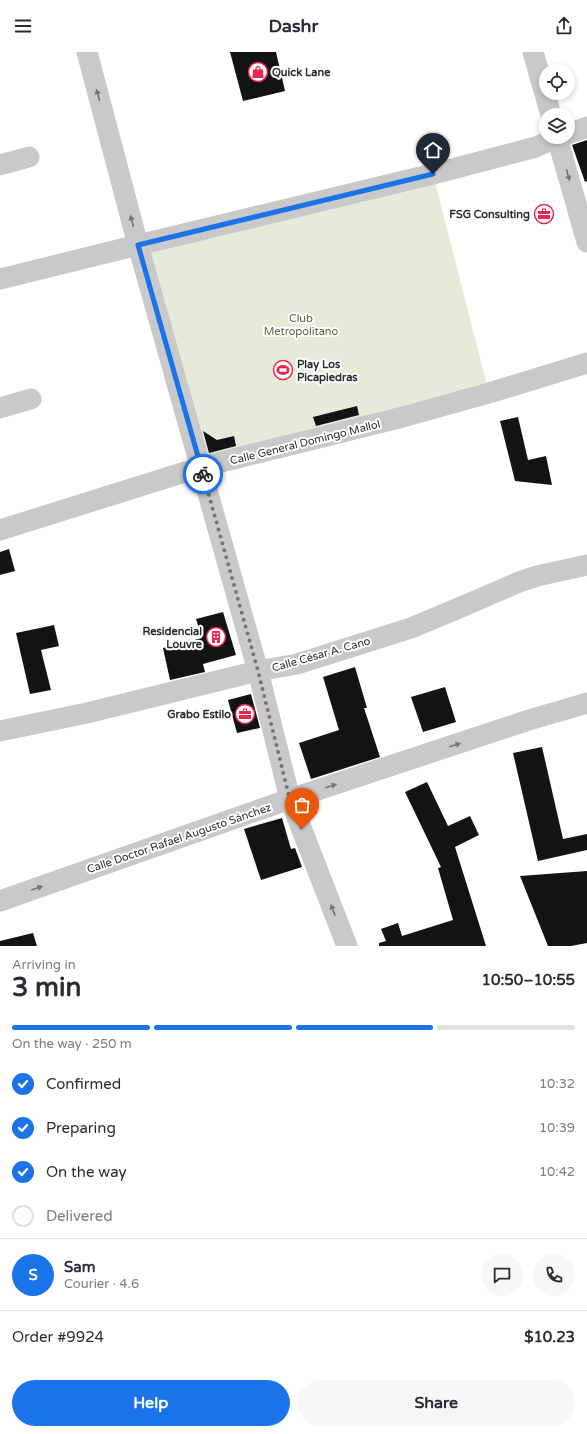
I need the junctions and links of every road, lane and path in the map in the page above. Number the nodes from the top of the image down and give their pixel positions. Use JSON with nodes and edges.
{"nodes":[{"id":1,"x":87,"y":52,"type":"edge"},
{"id":2,"x":533,"y":52,"type":"edge"},
{"id":3,"x":549,"y":108,"type":"edge"},
{"id":4,"x":587,"y":127,"type":"edge"},
{"id":5,"x":575,"y":131,"type":"edge"},
{"id":6,"x":543,"y":144,"type":"edge"},
{"id":7,"x":560,"y":144,"type":"edge"},
{"id":8,"x":29,"y":157,"type":"dead end"},
{"id":9,"x":0,"y":165,"type":"edge"},
{"id":10,"x":587,"y":242,"type":"edge"},
{"id":11,"x":138,"y":245,"type":"junction"},
{"id":12,"x":0,"y":279,"type":"edge"},
{"id":13,"x":587,"y":363,"type":"edge"},
{"id":14,"x":31,"y":399,"type":"dead end"},
{"id":15,"x":0,"y":408,"type":"edge"},
{"id":16,"x":201,"y":467,"type":"junction"},
{"id":17,"x":0,"y":530,"type":"edge"},
{"id":18,"x":587,"y":565,"type":"edge"},
{"id":19,"x":258,"y":671,"type":"junction"},
{"id":20,"x":587,"y":703,"type":"edge"},
{"id":21,"x":0,"y":730,"type":"edge"},
{"id":22,"x":290,"y":800,"type":"junction"},
{"id":23,"x":0,"y":901,"type":"edge"},
{"id":24,"x":347,"y":946,"type":"edge"}],
"edges":[{"from":11,"to":1,"type":"street","one_way":true},
{"from":2,"to":3,"type":"street"},
{"from":4,"to":5,"type":"street"},
{"from":6,"to":11,"type":"street"},
{"from":7,"to":10,"type":"street","one_way":true},
{"from":8,"to":9,"type":"street"},
{"from":11,"to":12,"type":"street"},
{"from":11,"to":16,"type":"street"},
{"from":13,"to":16,"type":"street","name":"Calle General Domingo Mallol"},
{"from":14,"to":15,"type":"street"},
{"from":16,"to":17,"type":"street","name":"Calle General Domingo Mallol"},
{"from":16,"to":19,"type":"street"},
{"from":18,"to":19,"type":"street","name":"Calle César A. Cano"},
{"from":19,"to":21,"type":"street","name":"Calle César A. Cano"},
{"from":19,"to":22,"type":"street"},
{"from":22,"to":20,"type":"street","name":"Calle Doctor Rafael Augusto Sánchez","one_way":true},
{"from":23,"to":22,"type":"street","name":"Calle Doctor Rafael Augusto Sánchez","one_way":true},
{"from":24,"to":22,"type":"street","one_way":true}]}
